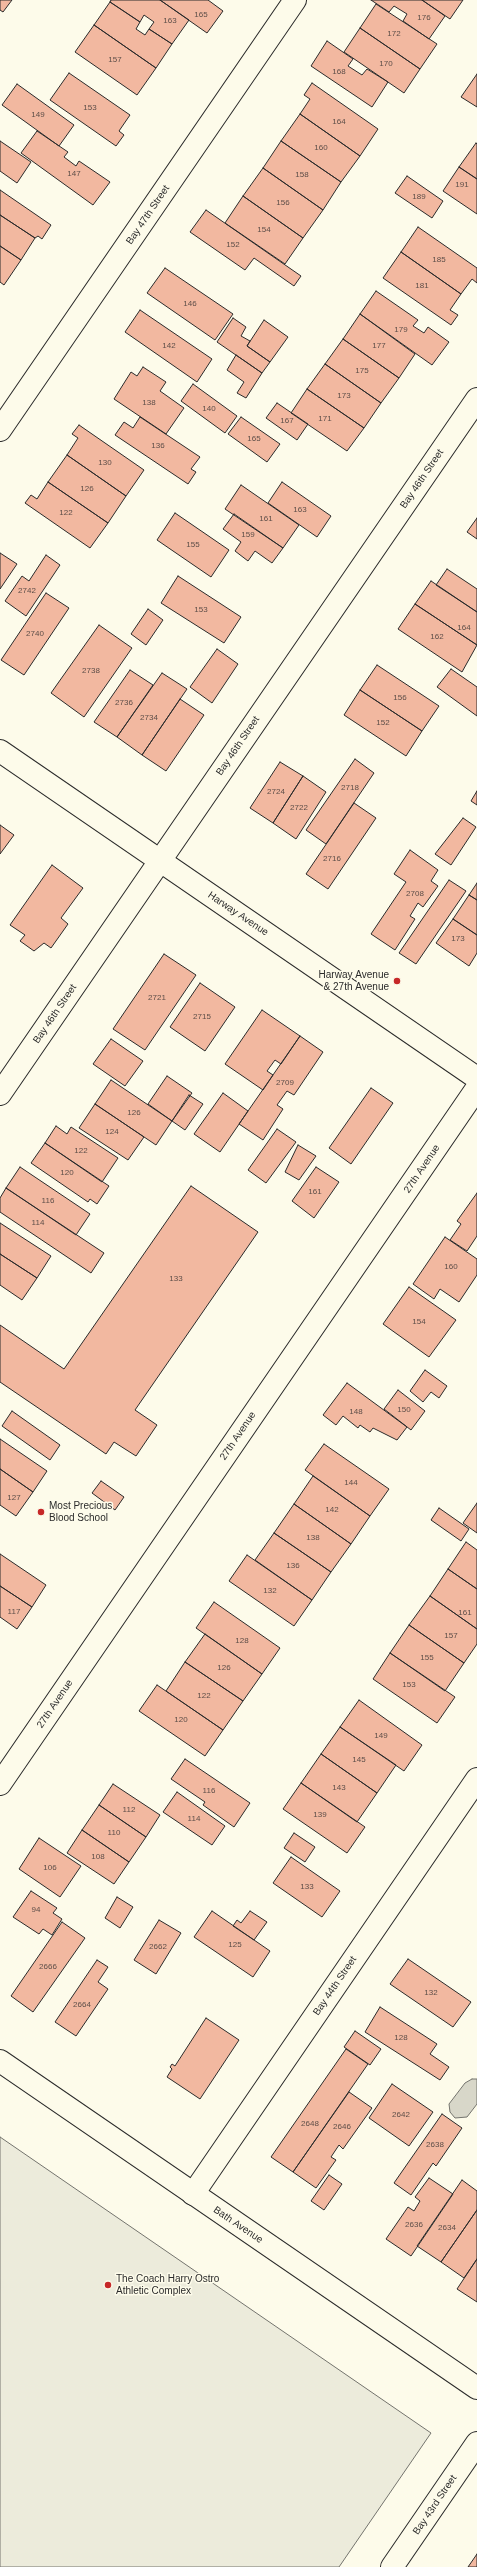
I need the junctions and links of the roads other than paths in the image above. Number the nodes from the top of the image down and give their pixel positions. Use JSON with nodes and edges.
{"nodes":[{"id":1,"x":295,"y":0,"type":"edge"},
{"id":2,"x":477,"y":399,"type":"edge"},
{"id":3,"x":0,"y":430,"type":"edge"},
{"id":4,"x":0,"y":751,"type":"edge"},
{"id":5,"x":160,"y":861,"type":"junction"},
{"id":6,"x":477,"y":1078,"type":"edge"},
{"id":7,"x":477,"y":1088,"type":"edge"},
{"id":8,"x":0,"y":1094,"type":"edge"},
{"id":9,"x":477,"y":1779,"type":"edge"},
{"id":10,"x":0,"y":1784,"type":"edge"},
{"id":11,"x":0,"y":2061,"type":"edge"},
{"id":12,"x":193,"y":2194,"type":"junction"},
{"id":13,"x":477,"y":2388,"type":"edge"},
{"id":14,"x":477,"y":2443,"type":"edge"},
{"id":15,"x":392,"y":2567,"type":"edge"}],
"edges":[{"from":1,"to":3,"type":"street","name":"Bay 47th Street"},
{"from":2,"to":5,"type":"street","name":"Bay 46th Street"},
{"from":4,"to":5,"type":"street","name":"Harway Avenue"},
{"from":5,"to":6,"type":"street","name":"Harway Avenue"},
{"from":5,"to":8,"type":"street","name":"Bay 46th Street"},
{"from":7,"to":10,"type":"street","name":"27th Avenue"},
{"from":9,"to":12,"type":"street","name":"Bay 44th Street"},
{"from":11,"to":12,"type":"street","name":"Bath Avenue"},
{"from":12,"to":13,"type":"street","name":"Bath Avenue"},
{"from":14,"to":15,"type":"street","name":"Bay 43rd Street"}]}
